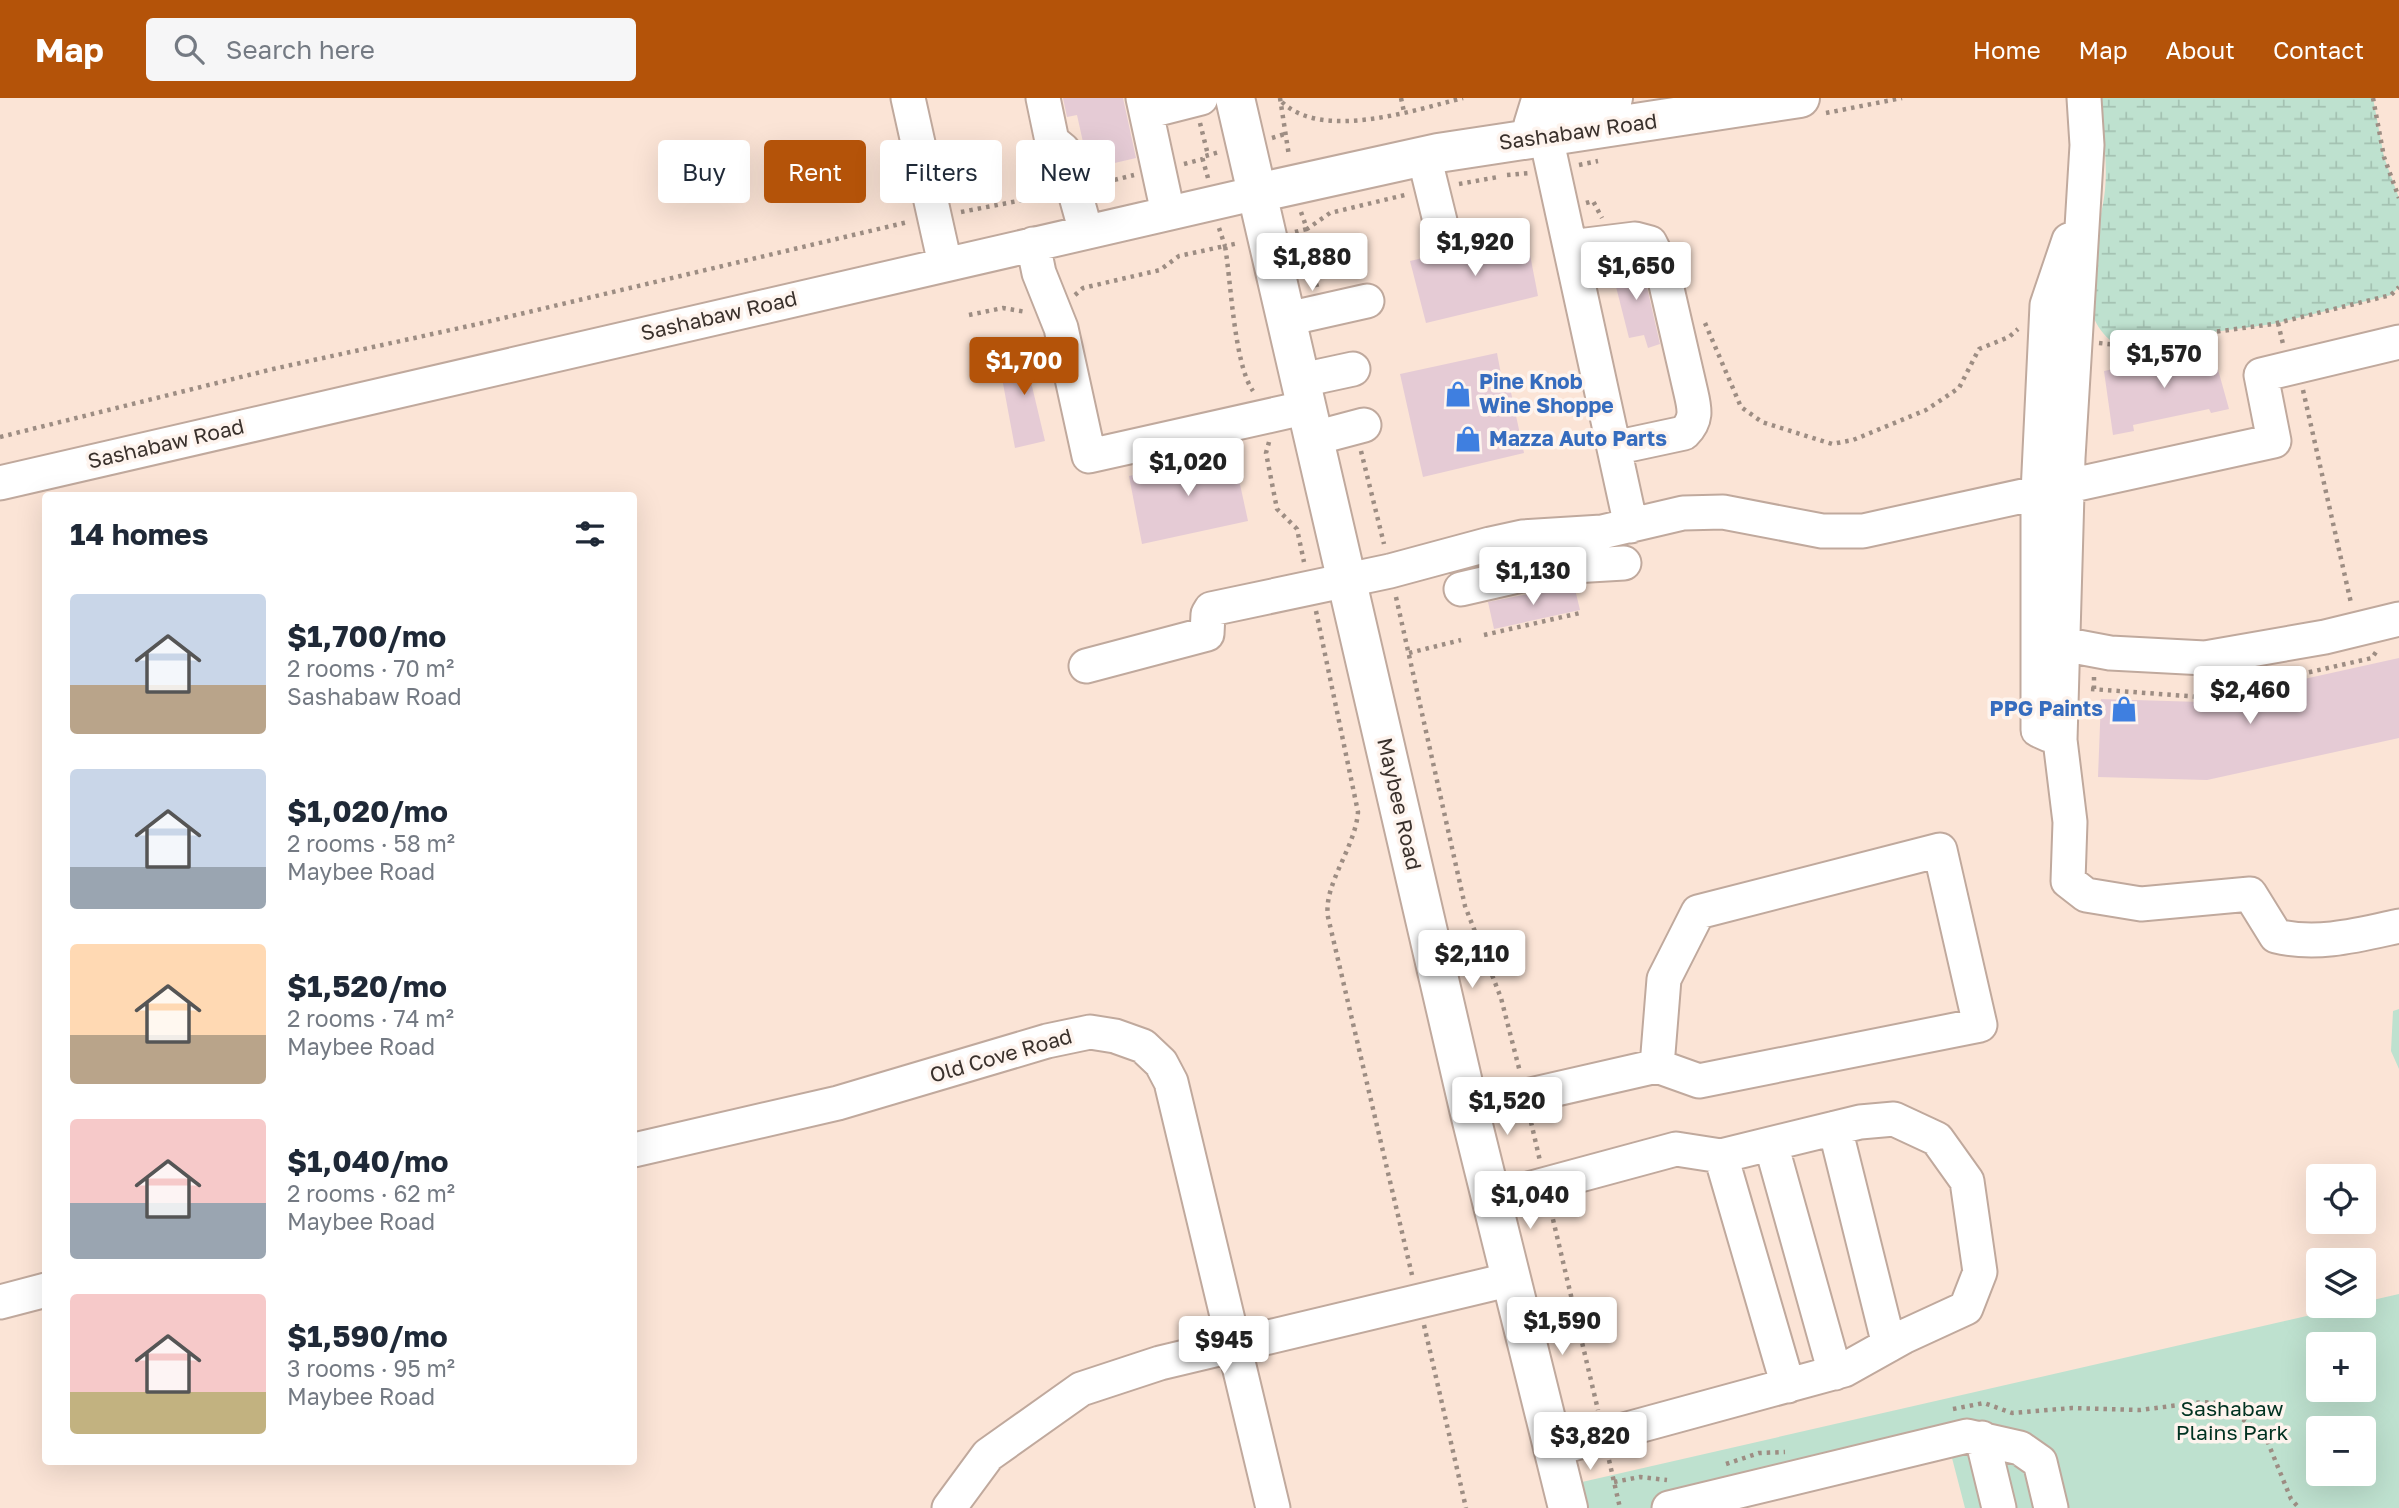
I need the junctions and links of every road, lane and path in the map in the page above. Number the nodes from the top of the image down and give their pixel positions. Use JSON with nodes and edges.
{"nodes":[{"id":1,"x":908,"y":98,"type":"edge"},
{"id":2,"x":1043,"y":98,"type":"edge"},
{"id":3,"x":1202,"y":98,"type":"edge"},
{"id":4,"x":1235,"y":98,"type":"edge"},
{"id":5,"x":1401,"y":98,"type":"edge"},
{"id":6,"x":1463,"y":98,"type":"edge"},
{"id":7,"x":1613,"y":98,"type":"edge"},
{"id":8,"x":1800,"y":98,"type":"edge"},
{"id":9,"x":2084,"y":98,"type":"edge"},
{"id":10,"x":2373,"y":98,"type":"edge"},
{"id":11,"x":1281,"y":100,"type":"edge"},
{"id":12,"x":1145,"y":105,"type":"edge"},
{"id":13,"x":1404,"y":112,"type":"junction"},
{"id":14,"x":1539,"y":119,"type":"edge"},
{"id":15,"x":1284,"y":132,"type":"dead end"},
{"id":16,"x":1431,"y":154,"type":"junction"},
{"id":17,"x":1581,"y":165,"type":"dead end"},
{"id":18,"x":1583,"y":177,"type":"dead end"},
{"id":19,"x":1584,"y":190,"type":"dead end"},
{"id":20,"x":1257,"y":193,"type":"junction"},
{"id":21,"x":2399,"y":198,"type":"edge"},
{"id":22,"x":1168,"y":214,"type":"junction"},
{"id":23,"x":934,"y":217,"type":"junction"},
{"id":24,"x":1446,"y":219,"type":"dead end"},
{"id":25,"x":1614,"y":220,"type":"dead end"},
{"id":26,"x":1086,"y":232,"type":"junction"},
{"id":27,"x":1221,"y":236,"type":"dead end"},
{"id":28,"x":1034,"y":244,"type":"junction"},
{"id":29,"x":1225,"y":246,"type":"junction"},
{"id":30,"x":1570,"y":247,"type":"junction"},
{"id":31,"x":945,"y":264,"type":"junction"},
{"id":32,"x":2399,"y":287,"type":"edge"},
{"id":33,"x":1367,"y":301,"type":"dead end"},
{"id":34,"x":1053,"y":309,"type":"junction"},
{"id":35,"x":1702,"y":312,"type":"dead end"},
{"id":36,"x":969,"y":315,"type":"dead end"},
{"id":37,"x":1287,"y":319,"type":"junction"},
{"id":38,"x":2061,"y":319,"type":"junction"},
{"id":39,"x":2278,"y":323,"type":"junction"},
{"id":40,"x":2399,"y":342,"type":"edge"},
{"id":41,"x":2286,"y":355,"type":"dead end"},
{"id":42,"x":1353,"y":369,"type":"dead end"},
{"id":43,"x":2300,"y":376,"type":"dead end"},
{"id":44,"x":1308,"y":408,"type":"junction"},
{"id":45,"x":1264,"y":417,"type":"junction"},
{"id":46,"x":1364,"y":425,"type":"dead end"},
{"id":47,"x":0,"y":438,"type":"edge"},
{"id":48,"x":1615,"y":453,"type":"junction"},
{"id":49,"x":1370,"y":478,"type":"dead end"},
{"id":50,"x":0,"y":483,"type":"edge"},
{"id":51,"x":2053,"y":489,"type":"junction"},
{"id":52,"x":1631,"y":526,"type":"junction"},
{"id":53,"x":1624,"y":563,"type":"dead end"},
{"id":54,"x":1390,"y":570,"type":"junction"},
{"id":55,"x":1348,"y":580,"type":"junction"},
{"id":56,"x":1311,"y":588,"type":"junction"},
{"id":57,"x":1461,"y":589,"type":"dead end"},
{"id":58,"x":2352,"y":608,"type":"dead end"},
{"id":59,"x":1580,"y":613,"type":"dead end"},
{"id":60,"x":2399,"y":619,"type":"edge"},
{"id":61,"x":1484,"y":635,"type":"dead end"},
{"id":62,"x":1461,"y":640,"type":"dead end"},
{"id":63,"x":2050,"y":642,"type":"junction"},
{"id":64,"x":1409,"y":653,"type":"junction"},
{"id":65,"x":1087,"y":666,"type":"dead end"},
{"id":66,"x":2399,"y":926,"type":"edge"},
{"id":67,"x":1657,"y":1066,"type":"junction"},
{"id":68,"x":1525,"y":1096,"type":"junction"},
{"id":69,"x":1469,"y":1109,"type":"junction"},
{"id":70,"x":1835,"y":1128,"type":"junction"},
{"id":71,"x":1771,"y":1144,"type":"junction"},
{"id":72,"x":637,"y":1149,"type":"edge"},
{"id":73,"x":1721,"y":1156,"type":"junction"},
{"id":74,"x":1545,"y":1184,"type":"junction"},
{"id":75,"x":1491,"y":1199,"type":"junction"},
{"id":76,"x":1512,"y":1279,"type":"junction"},
{"id":77,"x":42,"y":1291,"type":"edge"},
{"id":78,"x":1418,"y":1301,"type":"junction"},
{"id":79,"x":0,"y":1302,"type":"edge"},
{"id":80,"x":1235,"y":1345,"type":"junction"},
{"id":81,"x":1889,"y":1345,"type":"junction"},
{"id":82,"x":1835,"y":1373,"type":"junction"},
{"id":83,"x":1788,"y":1386,"type":"junction"},
{"id":84,"x":1603,"y":1435,"type":"junction"},
{"id":85,"x":1982,"y":1438,"type":"junction"},
{"id":86,"x":1554,"y":1449,"type":"junction"},
{"id":87,"x":1677,"y":1507,"type":"edge"},
{"id":88,"x":949,"y":1508,"type":"edge"},
{"id":89,"x":1273,"y":1508,"type":"edge"},
{"id":90,"x":1466,"y":1508,"type":"edge"},
{"id":91,"x":1568,"y":1508,"type":"edge"},
{"id":92,"x":1620,"y":1508,"type":"edge"},
{"id":93,"x":1999,"y":1508,"type":"edge"},
{"id":94,"x":2051,"y":1508,"type":"edge"}],
"edges":[{"from":1,"to":23,"type":"street"},
{"from":2,"to":26,"type":"street"},
{"from":3,"to":12,"type":"street"},
{"from":4,"to":20,"type":"main road","name":"Maybee Road"},
{"from":5,"to":13,"type":"path"},
{"from":6,"to":13,"type":"path"},
{"from":7,"to":14,"type":"main road","name":"Sashabaw Road"},
{"from":8,"to":14,"type":"main road","name":"Sashabaw Road"},
{"from":9,"to":38,"type":"street"},
{"from":10,"to":21,"type":"path"},
{"from":11,"to":13,"type":"path"},
{"from":11,"to":15,"type":"path"},
{"from":12,"to":22,"type":"street"},
{"from":14,"to":16,"type":"main road","name":"Sashabaw Road"},
{"from":14,"to":30,"type":"street"},
{"from":16,"to":20,"type":"main road","name":"Sashabaw Road"},
{"from":16,"to":24,"type":"street"},
{"from":17,"to":18,"type":"path"},
{"from":19,"to":25,"type":"path"},
{"from":20,"to":22,"type":"street","name":"Sashabaw Road"},
{"from":20,"to":37,"type":"main road","name":"Maybee Road"},
{"from":22,"to":26,"type":"street","name":"Sashabaw Road"},
{"from":23,"to":31,"type":"street"},
{"from":23,"to":47,"type":"path"},
{"from":26,"to":28,"type":"street","name":"Sashabaw Road"},
{"from":27,"to":29,"type":"path"},
{"from":28,"to":31,"type":"street","name":"Sashabaw Road"},
{"from":28,"to":34,"type":"street"},
{"from":29,"to":34,"type":"path"},
{"from":29,"to":45,"type":"path"},
{"from":30,"to":48,"type":"street"},
{"from":30,"to":48,"type":"street"},
{"from":31,"to":50,"type":"street","name":"Sashabaw Road"},
{"from":32,"to":39,"type":"path"},
{"from":33,"to":37,"type":"street"},
{"from":34,"to":36,"type":"path"},
{"from":34,"to":45,"type":"street"},
{"from":35,"to":38,"type":"path"},
{"from":37,"to":44,"type":"main road","name":"Maybee Road"},
{"from":38,"to":39,"type":"path"},
{"from":38,"to":51,"type":"street"},
{"from":39,"to":41,"type":"path"},
{"from":40,"to":51,"type":"street"},
{"from":42,"to":44,"type":"street"},
{"from":43,"to":58,"type":"path"},
{"from":44,"to":45,"type":"street"},
{"from":44,"to":46,"type":"street"},
{"from":44,"to":55,"type":"main road","name":"Maybee Road"},
{"from":45,"to":56,"type":"path"},
{"from":48,"to":52,"type":"street"},
{"from":49,"to":54,"type":"path"},
{"from":51,"to":52,"type":"street"},
{"from":51,"to":63,"type":"street"},
{"from":52,"to":54,"type":"street"},
{"from":53,"to":57,"type":"street"},
{"from":54,"to":55,"type":"street"},
{"from":54,"to":64,"type":"path"},
{"from":55,"to":56,"type":"street"},
{"from":55,"to":69,"type":"main road","name":"Maybee Road"},
{"from":56,"to":65,"type":"street"},
{"from":56,"to":78,"type":"path"},
{"from":59,"to":61,"type":"path"},
{"from":60,"to":63,"type":"street"},
{"from":62,"to":64,"type":"path"},
{"from":63,"to":66,"type":"street"},
{"from":64,"to":68,"type":"path"},
{"from":67,"to":67,"type":"street"},
{"from":67,"to":68,"type":"street"},
{"from":68,"to":69,"type":"street"},
{"from":68,"to":74,"type":"path"},
{"from":69,"to":75,"type":"main road","name":"Maybee Road"},
{"from":70,"to":71,"type":"street"},
{"from":70,"to":81,"type":"street"},
{"from":70,"to":81,"type":"street"},
{"from":71,"to":73,"type":"street"},
{"from":71,"to":82,"type":"street"},
{"from":72,"to":80,"type":"street","name":"Old Cove Road"},
{"from":73,"to":74,"type":"street"},
{"from":73,"to":83,"type":"street"},
{"from":74,"to":75,"type":"street"},
{"from":74,"to":84,"type":"path"},
{"from":75,"to":76,"type":"main road","name":"Maybee Road"},
{"from":76,"to":78,"type":"street"},
{"from":76,"to":86,"type":"main road","name":"Maybee Road"},
{"from":77,"to":79,"type":"street"},
{"from":78,"to":80,"type":"street"},
{"from":78,"to":90,"type":"path"},
{"from":80,"to":88,"type":"street"},
{"from":80,"to":89,"type":"street","name":"Old Cove Road"},
{"from":81,"to":82,"type":"street"},
{"from":82,"to":83,"type":"street"},
{"from":83,"to":84,"type":"street"},
{"from":84,"to":86,"type":"street"},
{"from":84,"to":92,"type":"path"},
{"from":85,"to":87,"type":"street"},
{"from":85,"to":93,"type":"street"},
{"from":85,"to":94,"type":"street"},
{"from":86,"to":91,"type":"main road","name":"Maybee Road"}]}
